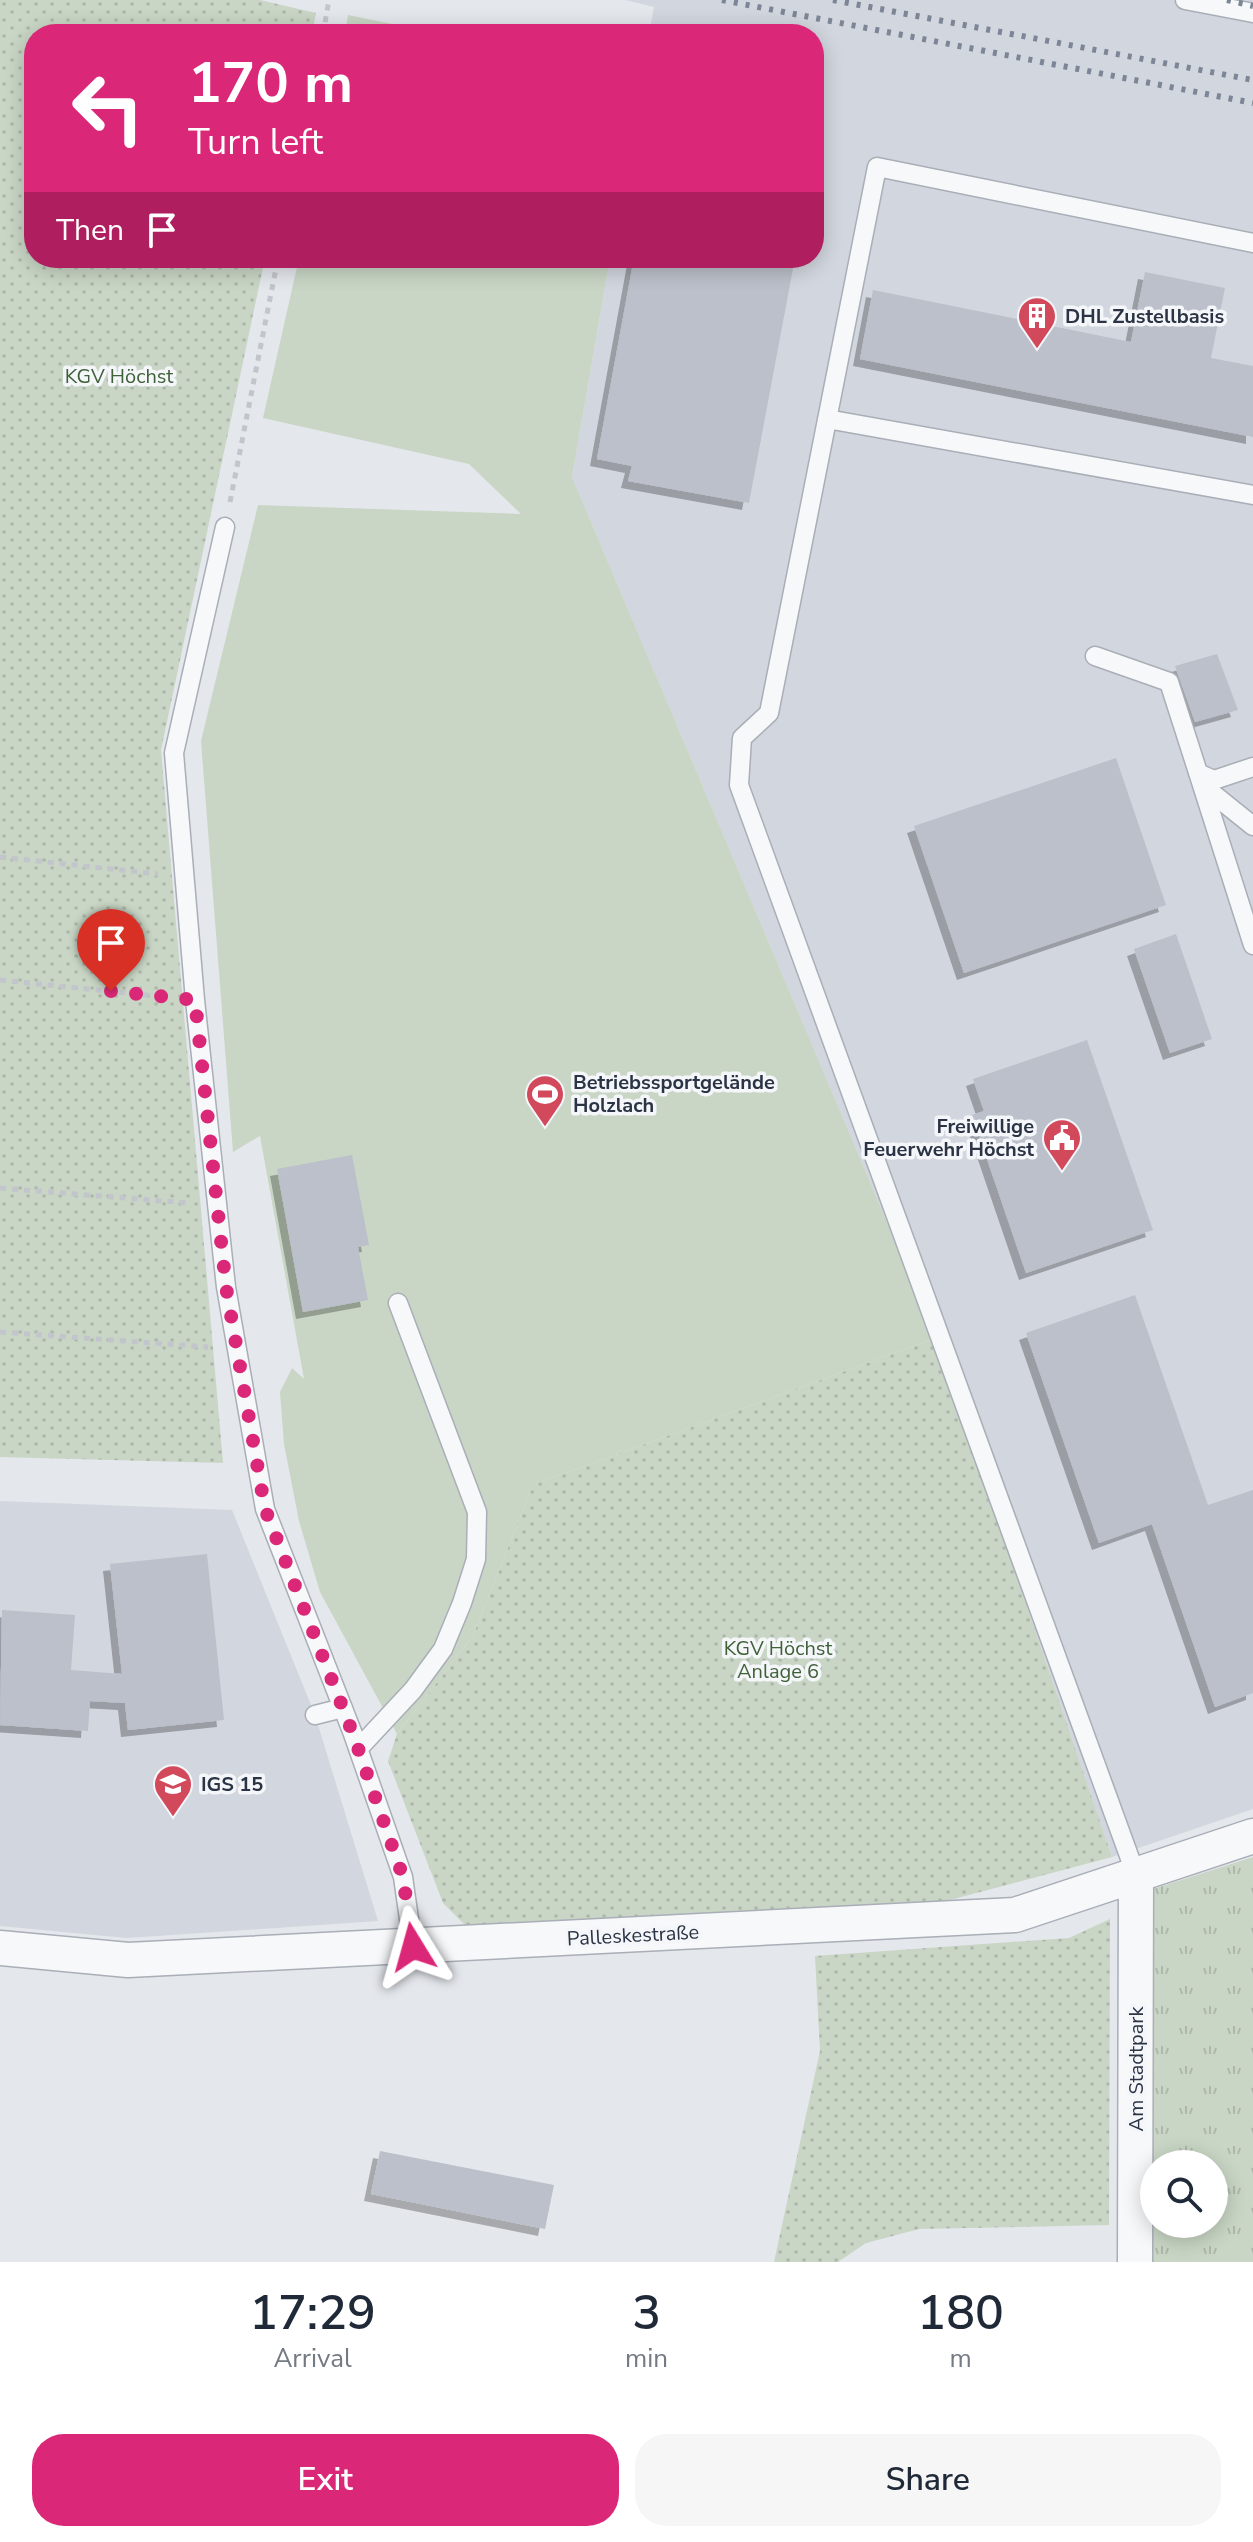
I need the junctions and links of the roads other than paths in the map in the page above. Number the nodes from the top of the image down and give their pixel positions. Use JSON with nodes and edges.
{"nodes":[{"id":1,"x":1185,"y":0,"type":"edge"},
{"id":2,"x":1253,"y":13,"type":"edge"},
{"id":3,"x":1253,"y":243,"type":"edge"},
{"id":4,"x":827,"y":419,"type":"junction"},
{"id":5,"x":1253,"y":495,"type":"edge"},
{"id":6,"x":225,"y":527,"type":"road end"},
{"id":7,"x":1095,"y":656,"type":"dead end"},
{"id":8,"x":1253,"y":767,"type":"edge"},
{"id":9,"x":1200,"y":779,"type":"junction"},
{"id":10,"x":1253,"y":826,"type":"edge"},
{"id":11,"x":1253,"y":945,"type":"edge"},
{"id":12,"x":398,"y":1303,"type":"dead end"},
{"id":13,"x":343,"y":1708,"type":"junction"},
{"id":14,"x":315,"y":1715,"type":"dead end"},
{"id":15,"x":358,"y":1749,"type":"junction"},
{"id":16,"x":1253,"y":1836,"type":"edge"},
{"id":17,"x":1136,"y":1875,"type":"junction"},
{"id":18,"x":413,"y":1947,"type":"junction"},
{"id":19,"x":0,"y":1948,"type":"edge"},
{"id":20,"x":1135,"y":2262,"type":"edge"}],
"edges":[{"from":1,"to":2,"type":"lane"},
{"from":3,"to":4,"type":"lane"},
{"from":4,"to":5,"type":"lane"},
{"from":4,"to":17,"type":"lane"},
{"from":6,"to":13,"type":"lane"},
{"from":7,"to":9,"type":"lane"},
{"from":8,"to":9,"type":"lane"},
{"from":9,"to":10,"type":"lane"},
{"from":9,"to":11,"type":"lane"},
{"from":12,"to":15,"type":"lane"},
{"from":13,"to":14,"type":"lane"},
{"from":13,"to":15,"type":"lane"},
{"from":15,"to":18,"type":"lane"},
{"from":16,"to":17,"type":"street","name":"Palleskestraße"},
{"from":17,"to":18,"type":"street","name":"Palleskestraße"},
{"from":17,"to":20,"type":"street","name":"Am Stadtpark"},
{"from":18,"to":19,"type":"street","name":"Palleskestraße"}]}
